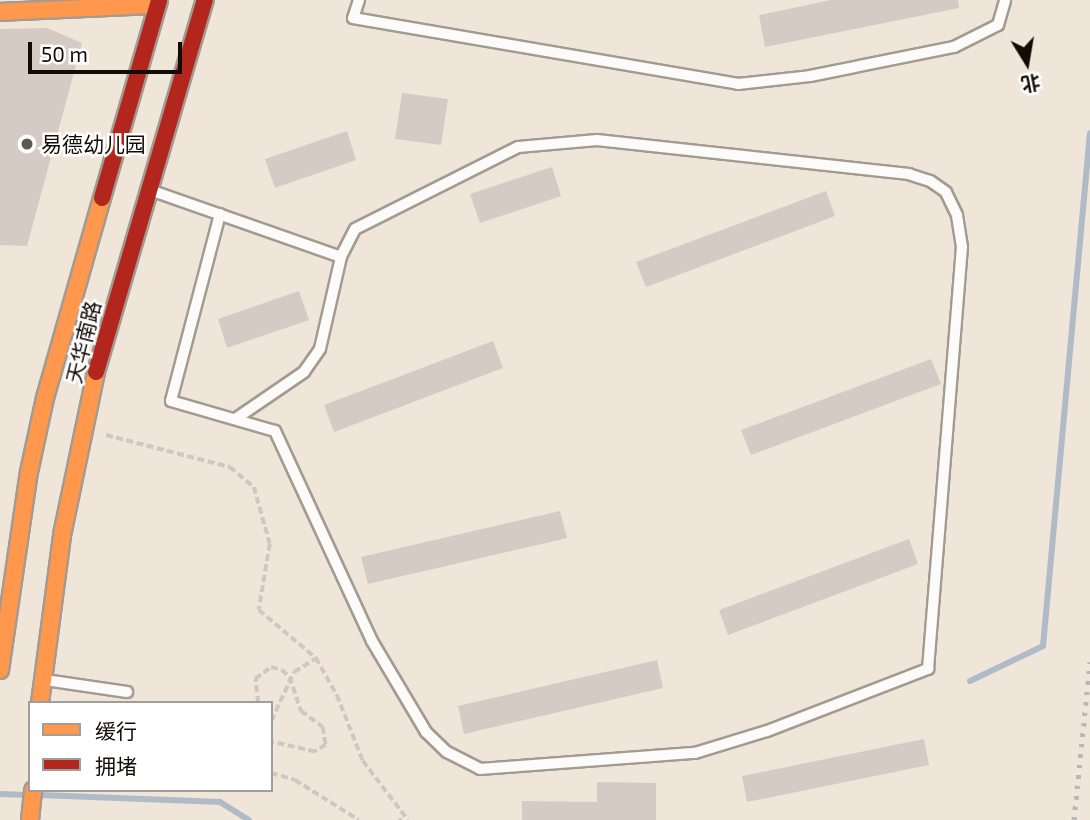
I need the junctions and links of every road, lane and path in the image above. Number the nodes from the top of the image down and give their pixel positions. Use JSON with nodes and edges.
{"nodes":[{"id":1,"x":205,"y":0,"type":"edge"},
{"id":2,"x":359,"y":0,"type":"edge"},
{"id":3,"x":1005,"y":0,"type":"edge"},
{"id":4,"x":158,"y":3,"type":"edge"},
{"id":5,"x":0,"y":12,"type":"edge"},
{"id":6,"x":149,"y":189,"type":"junction"},
{"id":7,"x":220,"y":214,"type":"junction"},
{"id":8,"x":341,"y":257,"type":"junction"},
{"id":9,"x":235,"y":419,"type":"junction"},
{"id":10,"x":84,"y":429,"type":"junction"},
{"id":11,"x":316,"y":658,"type":"junction"},
{"id":12,"x":0,"y":670,"type":"edge"},
{"id":13,"x":290,"y":677,"type":"junction"},
{"id":14,"x":43,"y":679,"type":"junction"},
{"id":15,"x":127,"y":692,"type":"dead end"},
{"id":16,"x":40,"y":701,"type":"edge"},
{"id":17,"x":258,"y":701,"type":"edge"},
{"id":18,"x":273,"y":716,"type":"edge"},
{"id":19,"x":273,"y":742,"type":"edge"},
{"id":20,"x":273,"y":774,"type":"edge"},
{"id":21,"x":33,"y":792,"type":"edge"},
{"id":22,"x":30,"y":820,"type":"edge"},
{"id":23,"x":359,"y":820,"type":"edge"},
{"id":24,"x":408,"y":820,"type":"edge"}],
"edges":[{"from":1,"to":6,"type":"main road","name":"天华南路"},
{"from":2,"to":3,"type":"lane"},
{"from":4,"to":5,"type":"main road"},
{"from":4,"to":12,"type":"main road","name":"天华南路"},
{"from":6,"to":7,"type":"lane"},
{"from":6,"to":10,"type":"main road","name":"天华南路"},
{"from":7,"to":8,"type":"lane"},
{"from":7,"to":9,"type":"lane"},
{"from":8,"to":9,"type":"lane"},
{"from":8,"to":9,"type":"lane"},
{"from":10,"to":11,"type":"path"},
{"from":10,"to":14,"type":"main road","name":"天华南路"},
{"from":11,"to":13,"type":"path"},
{"from":11,"to":24,"type":"path"},
{"from":13,"to":17,"type":"path"},
{"from":13,"to":18,"type":"path"},
{"from":13,"to":19,"type":"path"},
{"from":14,"to":15,"type":"lane"},
{"from":14,"to":16,"type":"main road","name":"天华南路"},
{"from":20,"to":23,"type":"path"},
{"from":21,"to":22,"type":"main road"}]}
